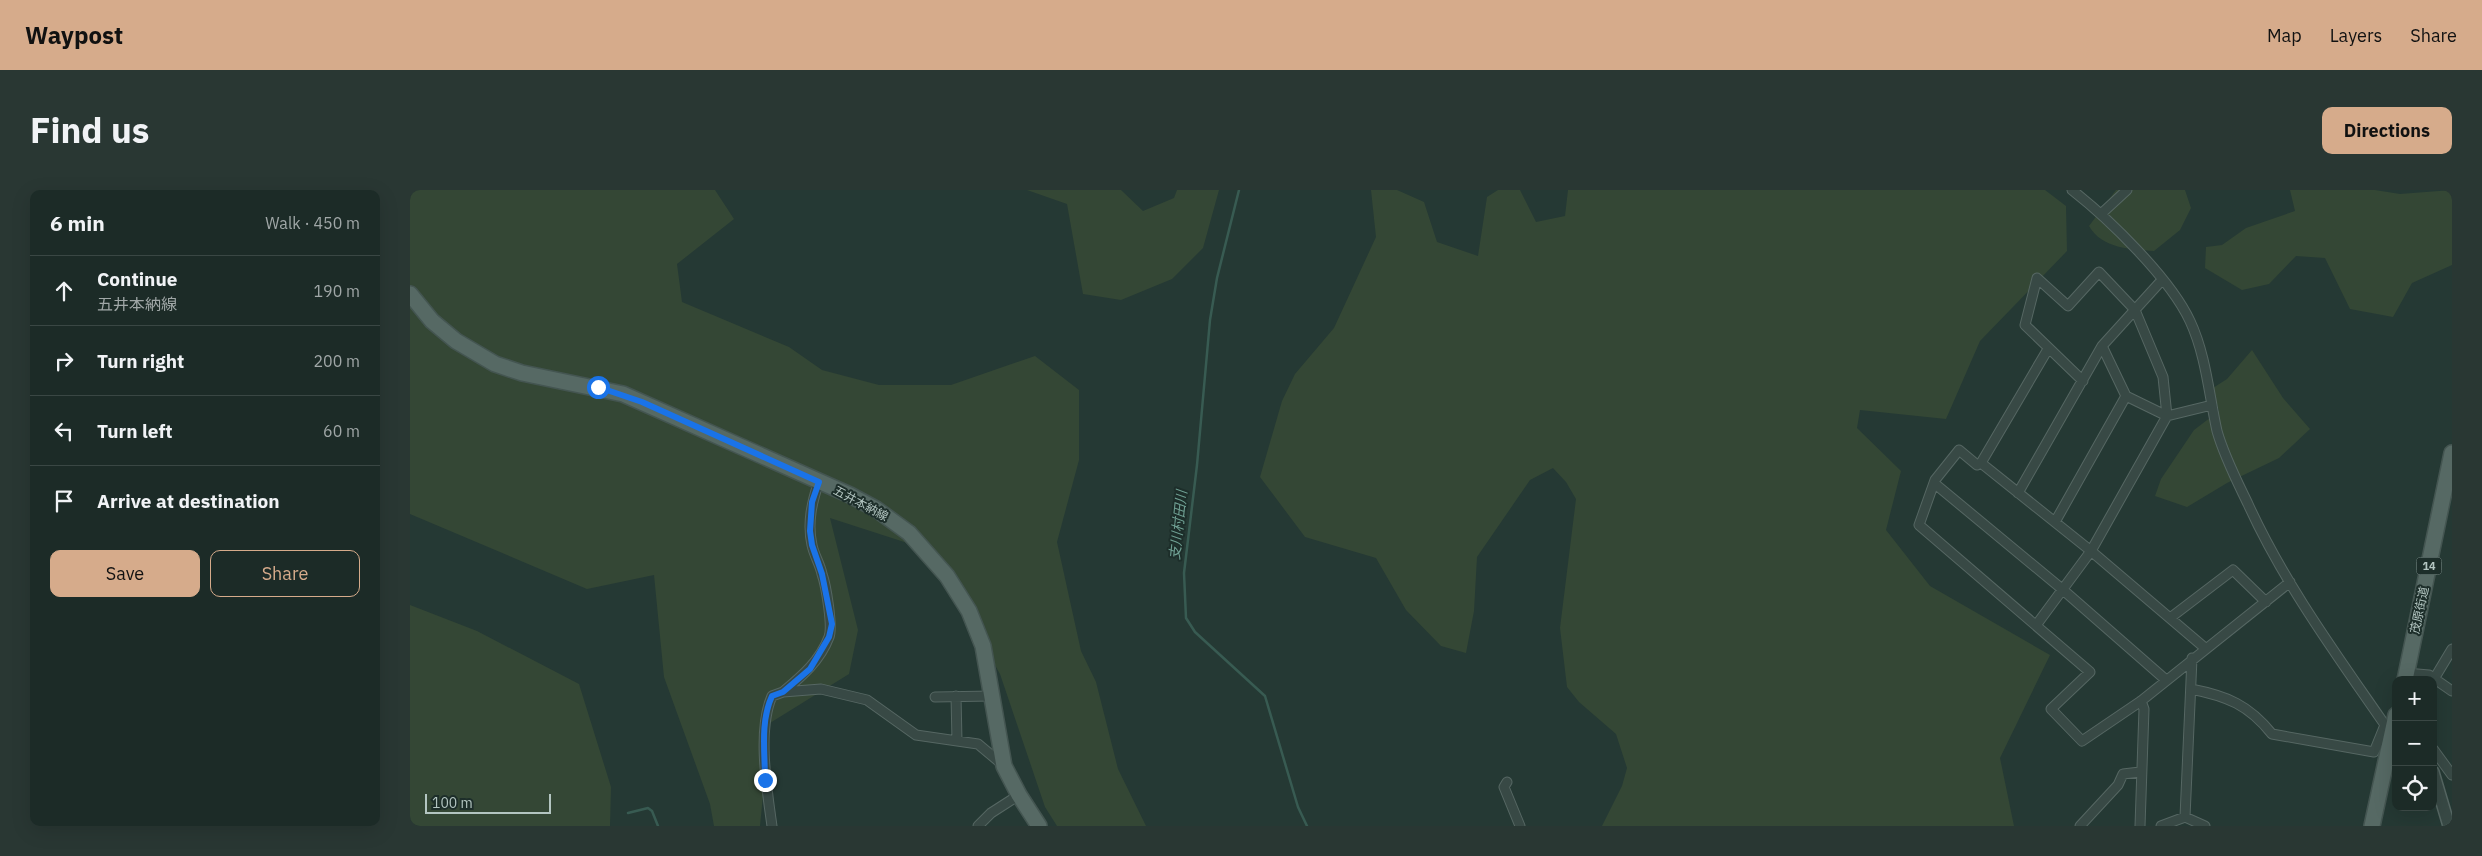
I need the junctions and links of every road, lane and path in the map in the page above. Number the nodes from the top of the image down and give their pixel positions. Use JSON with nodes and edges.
{"nodes":[{"id":1,"x":2072,"y":190,"type":"edge"},
{"id":2,"x":2127,"y":190,"type":"edge"},
{"id":3,"x":2102,"y":213,"type":"junction"},
{"id":4,"x":2162,"y":280,"type":"junction"},
{"id":5,"x":410,"y":294,"type":"edge"},
{"id":6,"x":2135,"y":310,"type":"junction"},
{"id":7,"x":2102,"y":346,"type":"junction"},
{"id":8,"x":2048,"y":349,"type":"junction"},
{"id":9,"x":2083,"y":381,"type":"junction"},
{"id":10,"x":2126,"y":396,"type":"junction"},
{"id":11,"x":2212,"y":405,"type":"junction"},
{"id":12,"x":2167,"y":416,"type":"junction"},
{"id":13,"x":2452,"y":452,"type":"edge"},
{"id":14,"x":1981,"y":463,"type":"junction"},
{"id":15,"x":819,"y":482,"type":"junction"},
{"id":16,"x":1934,"y":483,"type":"junction"},
{"id":17,"x":2018,"y":493,"type":"junction"},
{"id":18,"x":2055,"y":522,"type":"junction"},
{"id":19,"x":2091,"y":551,"type":"junction"},
{"id":20,"x":2290,"y":582,"type":"junction"},
{"id":21,"x":2062,"y":589,"type":"junction"},
{"id":22,"x":2266,"y":602,"type":"junction"},
{"id":23,"x":2170,"y":618,"type":"junction"},
{"id":24,"x":2037,"y":624,"type":"junction"},
{"id":25,"x":2205,"y":648,"type":"junction"},
{"id":26,"x":2452,"y":649,"type":"edge"},
{"id":27,"x":2192,"y":658,"type":"junction"},
{"id":28,"x":2406,"y":676,"type":"edge"},
{"id":29,"x":2436,"y":676,"type":"edge"},
{"id":30,"x":2166,"y":680,"type":"junction"},
{"id":31,"x":2437,"y":681,"type":"edge"},
{"id":32,"x":2191,"y":689,"type":"junction"},
{"id":33,"x":2452,"y":691,"type":"edge"},
{"id":34,"x":783,"y":692,"type":"junction"},
{"id":35,"x":956,"y":696,"type":"junction"},
{"id":36,"x":992,"y":696,"type":"junction"},
{"id":37,"x":935,"y":697,"type":"dead end"},
{"id":38,"x":2141,"y":701,"type":"junction"},
{"id":39,"x":2391,"y":722,"type":"edge"},
{"id":40,"x":957,"y":741,"type":"junction"},
{"id":41,"x":2437,"y":754,"type":"edge"},
{"id":42,"x":1004,"y":766,"type":"junction"},
{"id":43,"x":2140,"y":772,"type":"junction"},
{"id":44,"x":2452,"y":775,"type":"edge"},
{"id":45,"x":1506,"y":782,"type":"dead end"},
{"id":46,"x":2437,"y":786,"type":"edge"},
{"id":47,"x":1019,"y":795,"type":"junction"},
{"id":48,"x":2185,"y":817,"type":"junction"},
{"id":49,"x":772,"y":826,"type":"edge"},
{"id":50,"x":978,"y":826,"type":"edge"},
{"id":51,"x":1039,"y":826,"type":"edge"},
{"id":52,"x":1520,"y":826,"type":"edge"},
{"id":53,"x":2080,"y":826,"type":"edge"},
{"id":54,"x":2140,"y":826,"type":"edge"},
{"id":55,"x":2161,"y":826,"type":"edge"},
{"id":56,"x":2206,"y":826,"type":"edge"},
{"id":57,"x":2372,"y":826,"type":"edge"},
{"id":58,"x":2448,"y":826,"type":"edge"}],
"edges":[{"from":1,"to":3,"type":"street"},
{"from":2,"to":3,"type":"street"},
{"from":3,"to":4,"type":"street"},
{"from":4,"to":6,"type":"street"},
{"from":4,"to":11,"type":"street"},
{"from":5,"to":15,"type":"main road","name":"五井本納線"},
{"from":6,"to":7,"type":"street"},
{"from":6,"to":8,"type":"street"},
{"from":6,"to":12,"type":"street"},
{"from":7,"to":9,"type":"street"},
{"from":7,"to":10,"type":"street"},
{"from":8,"to":9,"type":"street"},
{"from":8,"to":14,"type":"street"},
{"from":9,"to":17,"type":"street"},
{"from":10,"to":12,"type":"street"},
{"from":10,"to":18,"type":"street"},
{"from":11,"to":12,"type":"street"},
{"from":11,"to":20,"type":"street"},
{"from":12,"to":19,"type":"street"},
{"from":13,"to":28,"type":"main road","name":"茂原街道","number":"14"},
{"from":14,"to":16,"type":"street"},
{"from":14,"to":17,"type":"street"},
{"from":15,"to":34,"type":"street"},
{"from":15,"to":36,"type":"main road","name":"五井本納線"},
{"from":16,"to":21,"type":"street"},
{"from":16,"to":24,"type":"street"},
{"from":17,"to":18,"type":"street"},
{"from":18,"to":19,"type":"street"},
{"from":19,"to":21,"type":"street"},
{"from":19,"to":23,"type":"street"},
{"from":20,"to":22,"type":"street"},
{"from":20,"to":39,"type":"street"},
{"from":21,"to":24,"type":"street"},
{"from":21,"to":30,"type":"street"},
{"from":22,"to":23,"type":"street"},
{"from":22,"to":25,"type":"street"},
{"from":23,"to":25,"type":"street"},
{"from":24,"to":38,"type":"street"},
{"from":25,"to":27,"type":"street"},
{"from":26,"to":29,"type":"street"},
{"from":27,"to":30,"type":"street"},
{"from":27,"to":32,"type":"street"},
{"from":30,"to":38,"type":"street"},
{"from":31,"to":33,"type":"street"},
{"from":32,"to":39,"type":"street"},
{"from":32,"to":48,"type":"street"},
{"from":34,"to":40,"type":"street"},
{"from":34,"to":49,"type":"street"},
{"from":35,"to":36,"type":"street"},
{"from":35,"to":37,"type":"street"},
{"from":35,"to":40,"type":"street"},
{"from":36,"to":42,"type":"main road","name":"五井本納線"},
{"from":38,"to":43,"type":"street"},
{"from":39,"to":57,"type":"main road"},
{"from":40,"to":42,"type":"street"},
{"from":41,"to":44,"type":"street"},
{"from":42,"to":47,"type":"main road","name":"五井本納線"},
{"from":43,"to":53,"type":"street"},
{"from":43,"to":54,"type":"street"},
{"from":45,"to":52,"type":"street"},
{"from":46,"to":58,"type":"street"},
{"from":47,"to":50,"type":"street"},
{"from":47,"to":51,"type":"main road","name":"五井本納線"},
{"from":48,"to":55,"type":"street"},
{"from":48,"to":56,"type":"street"}]}
